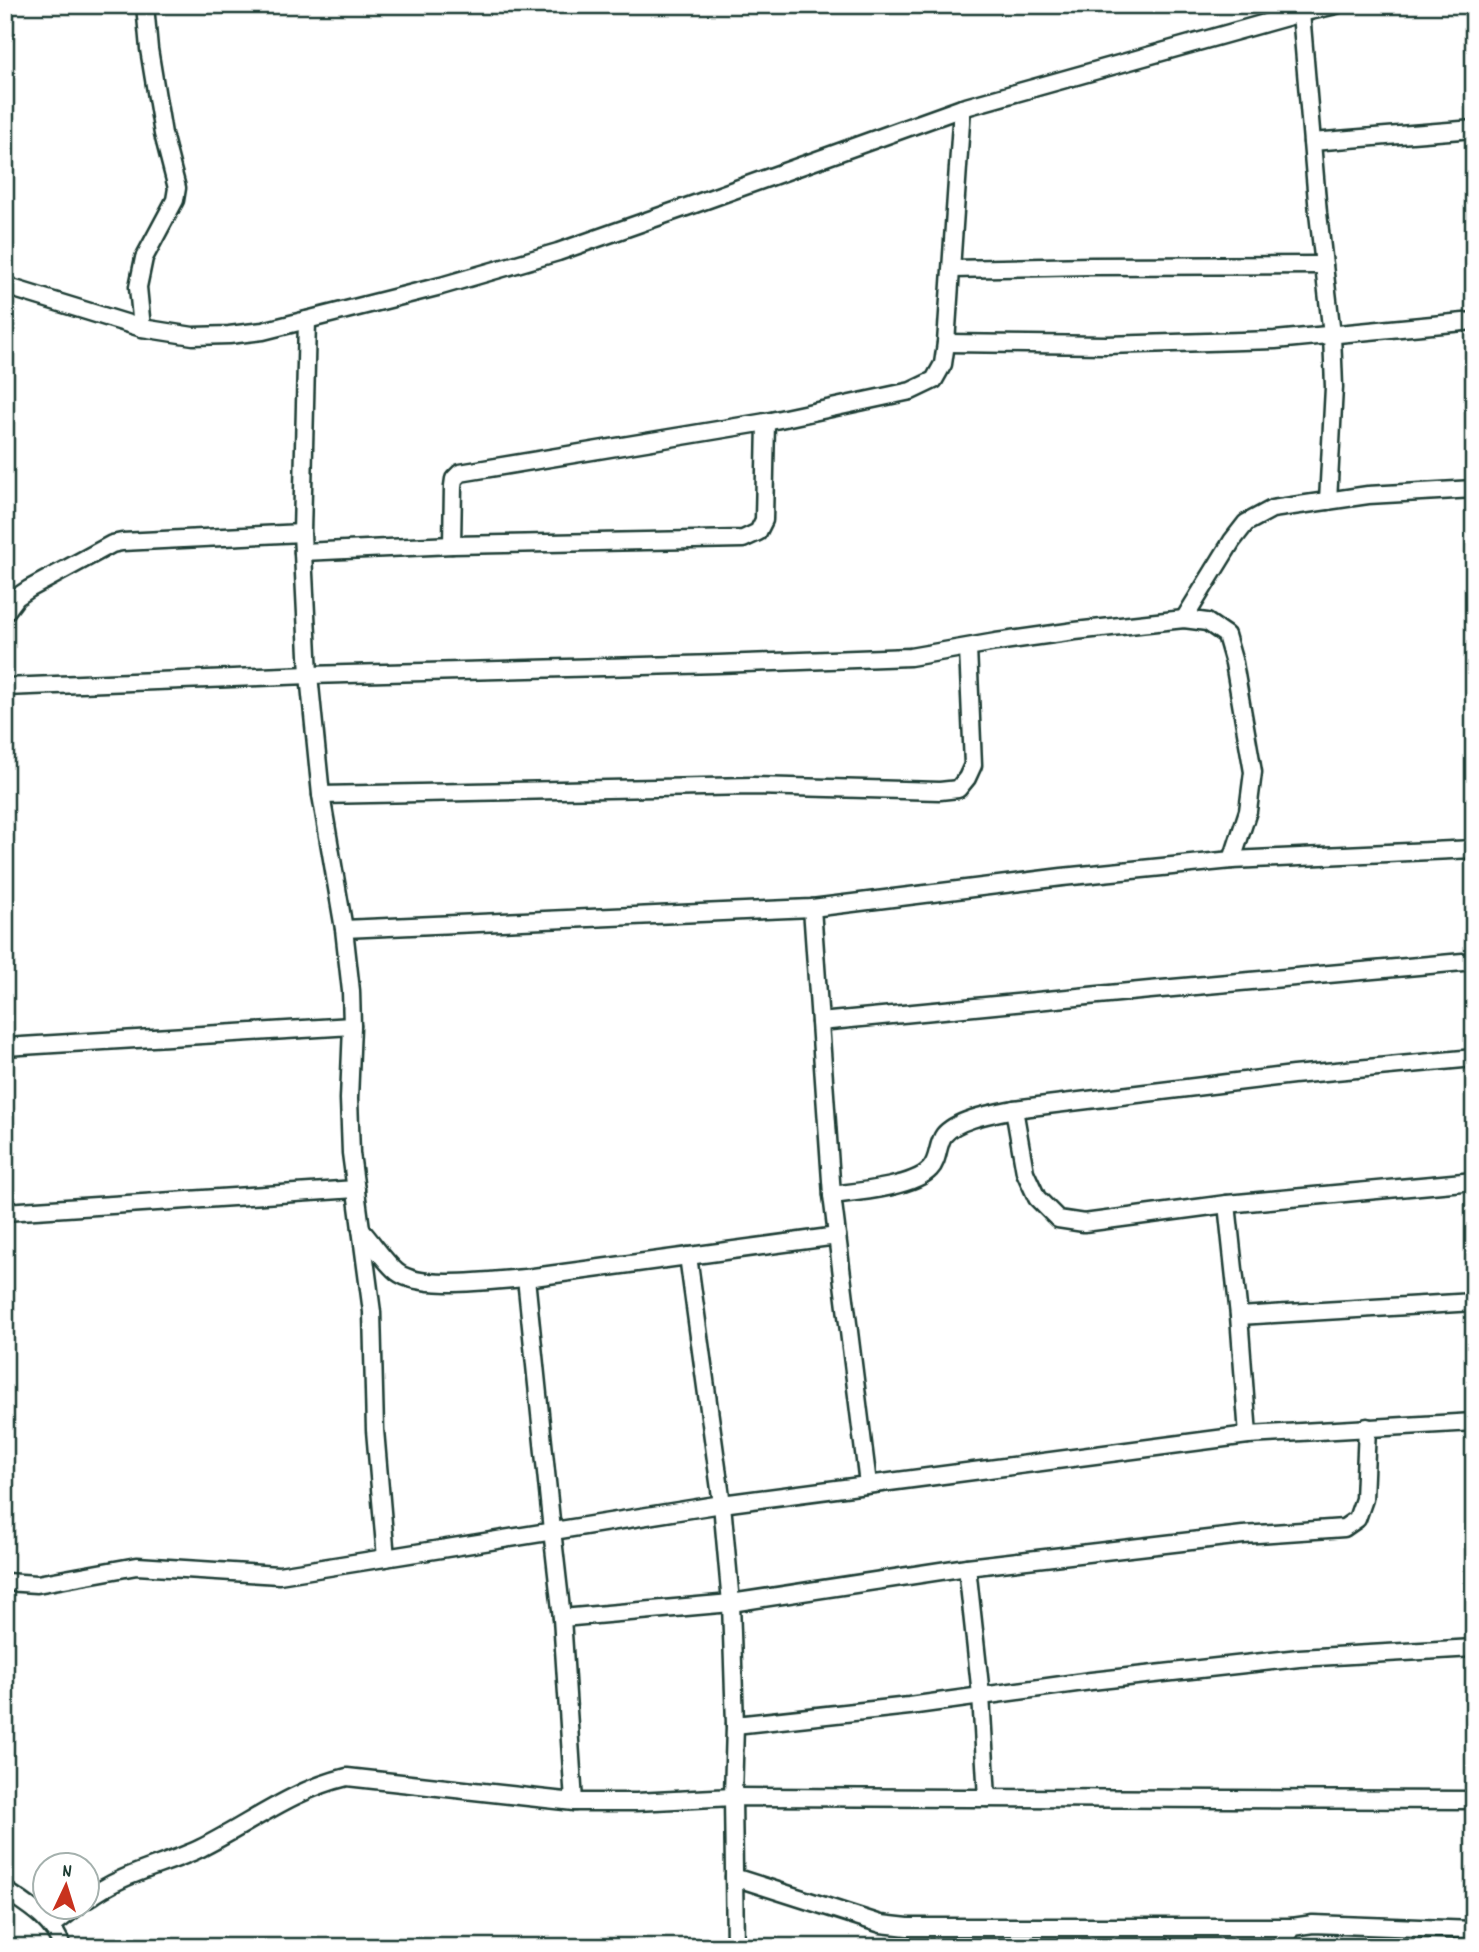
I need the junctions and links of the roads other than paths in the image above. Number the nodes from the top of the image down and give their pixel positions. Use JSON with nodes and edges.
{"nodes":[{"id":1,"x":145,"y":5,"type":"edge"},
{"id":2,"x":1336,"y":5,"type":"edge"},
{"id":3,"x":1301,"y":13,"type":"junction"},
{"id":4,"x":962,"y":108,"type":"junction"},
{"id":5,"x":1474,"y":129,"type":"edge"},
{"id":6,"x":1312,"y":142,"type":"junction"},
{"id":7,"x":1324,"y":265,"type":"junction"},
{"id":8,"x":952,"y":270,"type":"junction"},
{"id":9,"x":5,"y":286,"type":"edge"},
{"id":10,"x":307,"y":320,"type":"junction"},
{"id":11,"x":1474,"y":321,"type":"edge"},
{"id":12,"x":142,"y":328,"type":"junction"},
{"id":13,"x":1332,"y":335,"type":"junction"},
{"id":14,"x":946,"y":343,"type":"junction"},
{"id":15,"x":766,"y":422,"type":"junction"},
{"id":16,"x":1474,"y":489,"type":"edge"},
{"id":17,"x":1328,"y":501,"type":"junction"},
{"id":18,"x":302,"y":533,"type":"junction"},
{"id":19,"x":452,"y":545,"type":"junction"},
{"id":20,"x":303,"y":552,"type":"junction"},
{"id":21,"x":5,"y":613,"type":"edge"},
{"id":22,"x":1184,"y":619,"type":"junction"},
{"id":23,"x":968,"y":648,"type":"junction"},
{"id":24,"x":309,"y":675,"type":"junction"},
{"id":25,"x":5,"y":687,"type":"edge"},
{"id":26,"x":321,"y":795,"type":"junction"},
{"id":27,"x":1474,"y":849,"type":"edge"},
{"id":28,"x":1232,"y":860,"type":"junction"},
{"id":29,"x":812,"y":908,"type":"junction"},
{"id":30,"x":344,"y":929,"type":"junction"},
{"id":31,"x":1474,"y":961,"type":"edge"},
{"id":32,"x":820,"y":1022,"type":"junction"},
{"id":33,"x":352,"y":1026,"type":"junction"},
{"id":34,"x":5,"y":1047,"type":"edge"},
{"id":35,"x":1474,"y":1058,"type":"edge"},
{"id":36,"x":1014,"y":1109,"type":"junction"},
{"id":37,"x":1474,"y":1181,"type":"edge"},
{"id":38,"x":356,"y":1189,"type":"junction"},
{"id":39,"x":832,"y":1195,"type":"junction"},
{"id":40,"x":1227,"y":1204,"type":"junction"},
{"id":41,"x":5,"y":1212,"type":"edge"},
{"id":42,"x":361,"y":1230,"type":"junction"},
{"id":43,"x":836,"y":1236,"type":"junction"},
{"id":44,"x":688,"y":1256,"type":"junction"},
{"id":45,"x":526,"y":1278,"type":"junction"},
{"id":46,"x":1474,"y":1302,"type":"edge"},
{"id":47,"x":1239,"y":1316,"type":"junction"},
{"id":48,"x":1474,"y":1422,"type":"edge"},
{"id":49,"x":1367,"y":1427,"type":"junction"},
{"id":50,"x":1248,"y":1435,"type":"junction"},
{"id":51,"x":868,"y":1484,"type":"junction"},
{"id":52,"x":722,"y":1504,"type":"junction"},
{"id":53,"x":552,"y":1530,"type":"junction"},
{"id":54,"x":386,"y":1558,"type":"junction"},
{"id":55,"x":967,"y":1567,"type":"junction"},
{"id":56,"x":5,"y":1582,"type":"edge"},
{"id":57,"x":731,"y":1602,"type":"junction"},
{"id":58,"x":562,"y":1618,"type":"junction"},
{"id":59,"x":1474,"y":1648,"type":"edge"},
{"id":60,"x":981,"y":1695,"type":"junction"},
{"id":61,"x":735,"y":1725,"type":"junction"},
{"id":62,"x":733,"y":1797,"type":"junction"},
{"id":63,"x":987,"y":1798,"type":"junction"},
{"id":64,"x":1474,"y":1800,"type":"edge"},
{"id":65,"x":574,"y":1802,"type":"junction"},
{"id":66,"x":734,"y":1877,"type":"junction"},
{"id":67,"x":5,"y":1890,"type":"edge"},
{"id":68,"x":102,"y":1890,"type":"edge"},
{"id":69,"x":60,"y":1920,"type":"edge"},
{"id":70,"x":52,"y":1926,"type":"junction"},
{"id":71,"x":1292,"y":1927,"type":"junction"},
{"id":72,"x":1474,"y":1930,"type":"edge"},
{"id":73,"x":62,"y":1947,"type":"edge"},
{"id":74,"x":735,"y":1947,"type":"edge"},
{"id":75,"x":1280,"y":1947,"type":"edge"}],
"edges":[{"from":1,"to":12,"type":"street"},
{"from":2,"to":3,"type":"street"},
{"from":3,"to":4,"type":"street"},
{"from":3,"to":6,"type":"street"},
{"from":4,"to":8,"type":"street"},
{"from":4,"to":10,"type":"street"},
{"from":5,"to":6,"type":"street"},
{"from":6,"to":7,"type":"street"},
{"from":7,"to":8,"type":"street"},
{"from":7,"to":13,"type":"street"},
{"from":8,"to":14,"type":"street"},
{"from":9,"to":12,"type":"street"},
{"from":10,"to":12,"type":"street"},
{"from":10,"to":18,"type":"street"},
{"from":11,"to":13,"type":"street"},
{"from":13,"to":14,"type":"street"},
{"from":13,"to":17,"type":"street"},
{"from":14,"to":15,"type":"street"},
{"from":15,"to":19,"type":"street"},
{"from":15,"to":19,"type":"street"},
{"from":16,"to":17,"type":"street"},
{"from":17,"to":22,"type":"street"},
{"from":18,"to":20,"type":"street"},
{"from":18,"to":21,"type":"street"},
{"from":19,"to":20,"type":"street"},
{"from":20,"to":24,"type":"street"},
{"from":22,"to":23,"type":"street"},
{"from":22,"to":28,"type":"street"},
{"from":23,"to":24,"type":"street"},
{"from":23,"to":26,"type":"street"},
{"from":24,"to":25,"type":"street"},
{"from":24,"to":26,"type":"street"},
{"from":26,"to":30,"type":"street"},
{"from":27,"to":28,"type":"street"},
{"from":28,"to":29,"type":"street"},
{"from":29,"to":30,"type":"street"},
{"from":29,"to":32,"type":"street"},
{"from":30,"to":33,"type":"street"},
{"from":31,"to":32,"type":"street"},
{"from":32,"to":39,"type":"street"},
{"from":33,"to":34,"type":"street"},
{"from":33,"to":38,"type":"street"},
{"from":35,"to":36,"type":"street"},
{"from":36,"to":39,"type":"street"},
{"from":36,"to":40,"type":"street"},
{"from":37,"to":40,"type":"street"},
{"from":38,"to":41,"type":"street"},
{"from":38,"to":42,"type":"street"},
{"from":39,"to":43,"type":"street"},
{"from":40,"to":47,"type":"street"},
{"from":42,"to":45,"type":"street"},
{"from":42,"to":54,"type":"street"},
{"from":43,"to":44,"type":"street"},
{"from":43,"to":51,"type":"street"},
{"from":44,"to":45,"type":"street"},
{"from":44,"to":52,"type":"street"},
{"from":45,"to":53,"type":"street"},
{"from":46,"to":47,"type":"street"},
{"from":47,"to":50,"type":"street"},
{"from":48,"to":49,"type":"street"},
{"from":49,"to":50,"type":"street"},
{"from":49,"to":55,"type":"street"},
{"from":50,"to":51,"type":"street"},
{"from":51,"to":52,"type":"street"},
{"from":52,"to":53,"type":"street"},
{"from":52,"to":57,"type":"street"},
{"from":53,"to":54,"type":"street"},
{"from":53,"to":58,"type":"street"},
{"from":54,"to":56,"type":"street"},
{"from":55,"to":57,"type":"street"},
{"from":55,"to":60,"type":"street"},
{"from":57,"to":58,"type":"street"},
{"from":57,"to":61,"type":"street"},
{"from":58,"to":65,"type":"street"},
{"from":59,"to":60,"type":"street"},
{"from":60,"to":61,"type":"street"},
{"from":60,"to":63,"type":"street"},
{"from":61,"to":62,"type":"street"},
{"from":62,"to":63,"type":"street"},
{"from":62,"to":65,"type":"street"},
{"from":62,"to":66,"type":"street"},
{"from":63,"to":64,"type":"street"},
{"from":65,"to":68,"type":"street"},
{"from":66,"to":71,"type":"street"},
{"from":66,"to":74,"type":"street"},
{"from":67,"to":70,"type":"street"},
{"from":69,"to":70,"type":"street"},
{"from":70,"to":73,"type":"street"},
{"from":71,"to":72,"type":"street"},
{"from":71,"to":75,"type":"street"}]}
